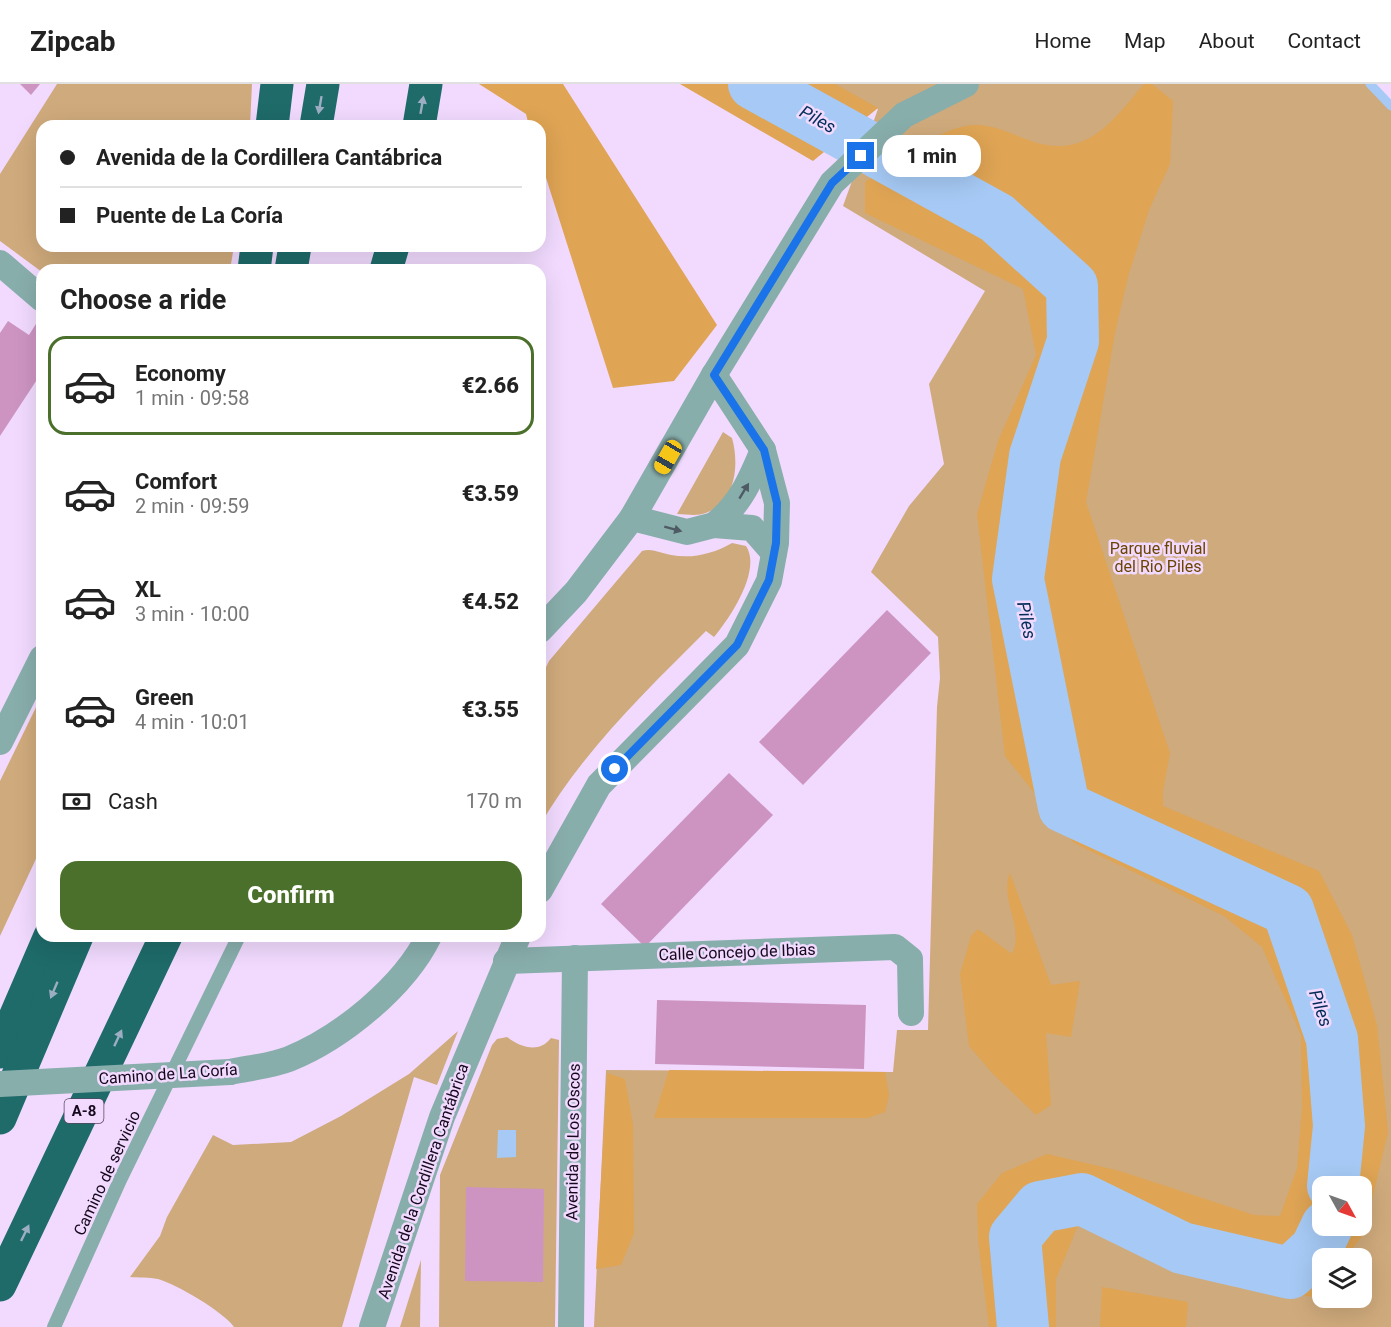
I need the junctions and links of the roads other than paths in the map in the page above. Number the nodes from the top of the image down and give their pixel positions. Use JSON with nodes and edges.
{"nodes":[{"id":1,"x":277,"y":84,"type":"edge"},
{"id":2,"x":323,"y":84,"type":"edge"},
{"id":3,"x":404,"y":84,"type":"edge"},
{"id":4,"x":426,"y":84,"type":"edge"},
{"id":5,"x":966,"y":84,"type":"edge"},
{"id":6,"x":273,"y":120,"type":"edge"},
{"id":7,"x":317,"y":120,"type":"edge"},
{"id":8,"x":398,"y":120,"type":"edge"},
{"id":9,"x":420,"y":120,"type":"edge"},
{"id":10,"x":0,"y":263,"type":"edge"},
{"id":11,"x":36,"y":294,"type":"edge"},
{"id":12,"x":714,"y":375,"type":"junction"},
{"id":13,"x":764,"y":450,"type":"junction"},
{"id":14,"x":632,"y":518,"type":"junction"},
{"id":15,"x":714,"y":525,"type":"junction"},
{"id":16,"x":774,"y":553,"type":"junction"},
{"id":17,"x":546,"y":624,"type":"edge"},
{"id":18,"x":36,"y":670,"type":"edge"},
{"id":19,"x":0,"y":742,"type":"edge"},
{"id":20,"x":546,"y":879,"type":"edge"},
{"id":21,"x":47,"y":942,"type":"edge"},
{"id":22,"x":74,"y":942,"type":"edge"},
{"id":23,"x":163,"y":942,"type":"edge"},
{"id":24,"x":236,"y":942,"type":"edge"},
{"id":25,"x":425,"y":942,"type":"edge"},
{"id":26,"x":515,"y":942,"type":"edge"},
{"id":27,"x":575,"y":958,"type":"junction"},
{"id":28,"x":506,"y":961,"type":"junction"},
{"id":29,"x":910,"y":1013,"type":"dead end"},
{"id":30,"x":0,"y":1052,"type":"edge"},
{"id":31,"x":0,"y":1084,"type":"edge"},
{"id":32,"x":0,"y":1118,"type":"edge"},
{"id":33,"x":0,"y":1285,"type":"edge"},
{"id":34,"x":54,"y":1327,"type":"edge"},
{"id":35,"x":372,"y":1327,"type":"edge"},
{"id":36,"x":572,"y":1327,"type":"edge"}],
"edges":[{"from":1,"to":6,"type":"highway"},
{"from":2,"to":7,"type":"highway","one_way":true},
{"from":3,"to":8,"type":"highway"},
{"from":9,"to":4,"type":"highway","one_way":true},
{"from":5,"to":12,"type":"street"},
{"from":10,"to":11,"type":"street"},
{"from":12,"to":13,"type":"street"},
{"from":12,"to":14,"type":"street"},
{"from":15,"to":13,"type":"street","one_way":true},
{"from":13,"to":16,"type":"street"},
{"from":14,"to":15,"type":"street","one_way":true},
{"from":14,"to":17,"type":"street"},
{"from":15,"to":16,"type":"street"},
{"from":16,"to":20,"type":"street"},
{"from":18,"to":19,"type":"street"},
{"from":21,"to":30,"type":"highway"},
{"from":22,"to":32,"type":"highway","one_way":true},
{"from":33,"to":23,"type":"highway","number":"A-8","one_way":true},
{"from":24,"to":34,"type":"lane","name":"Camino de servicio"},
{"from":25,"to":31,"type":"street","name":"Camino de La Coría","bridge":true},
{"from":26,"to":28,"type":"street","name":"Avenida de la Cordillera Cantábrica"},
{"from":27,"to":28,"type":"street","name":"Calle Concejo de Ibias"},
{"from":27,"to":29,"type":"street","name":"Calle Concejo de Ibias"},
{"from":27,"to":36,"type":"street","name":"Avenida de Los Oscos"},
{"from":28,"to":35,"type":"street","name":"Avenida de la Cordillera Cantábrica"}]}
